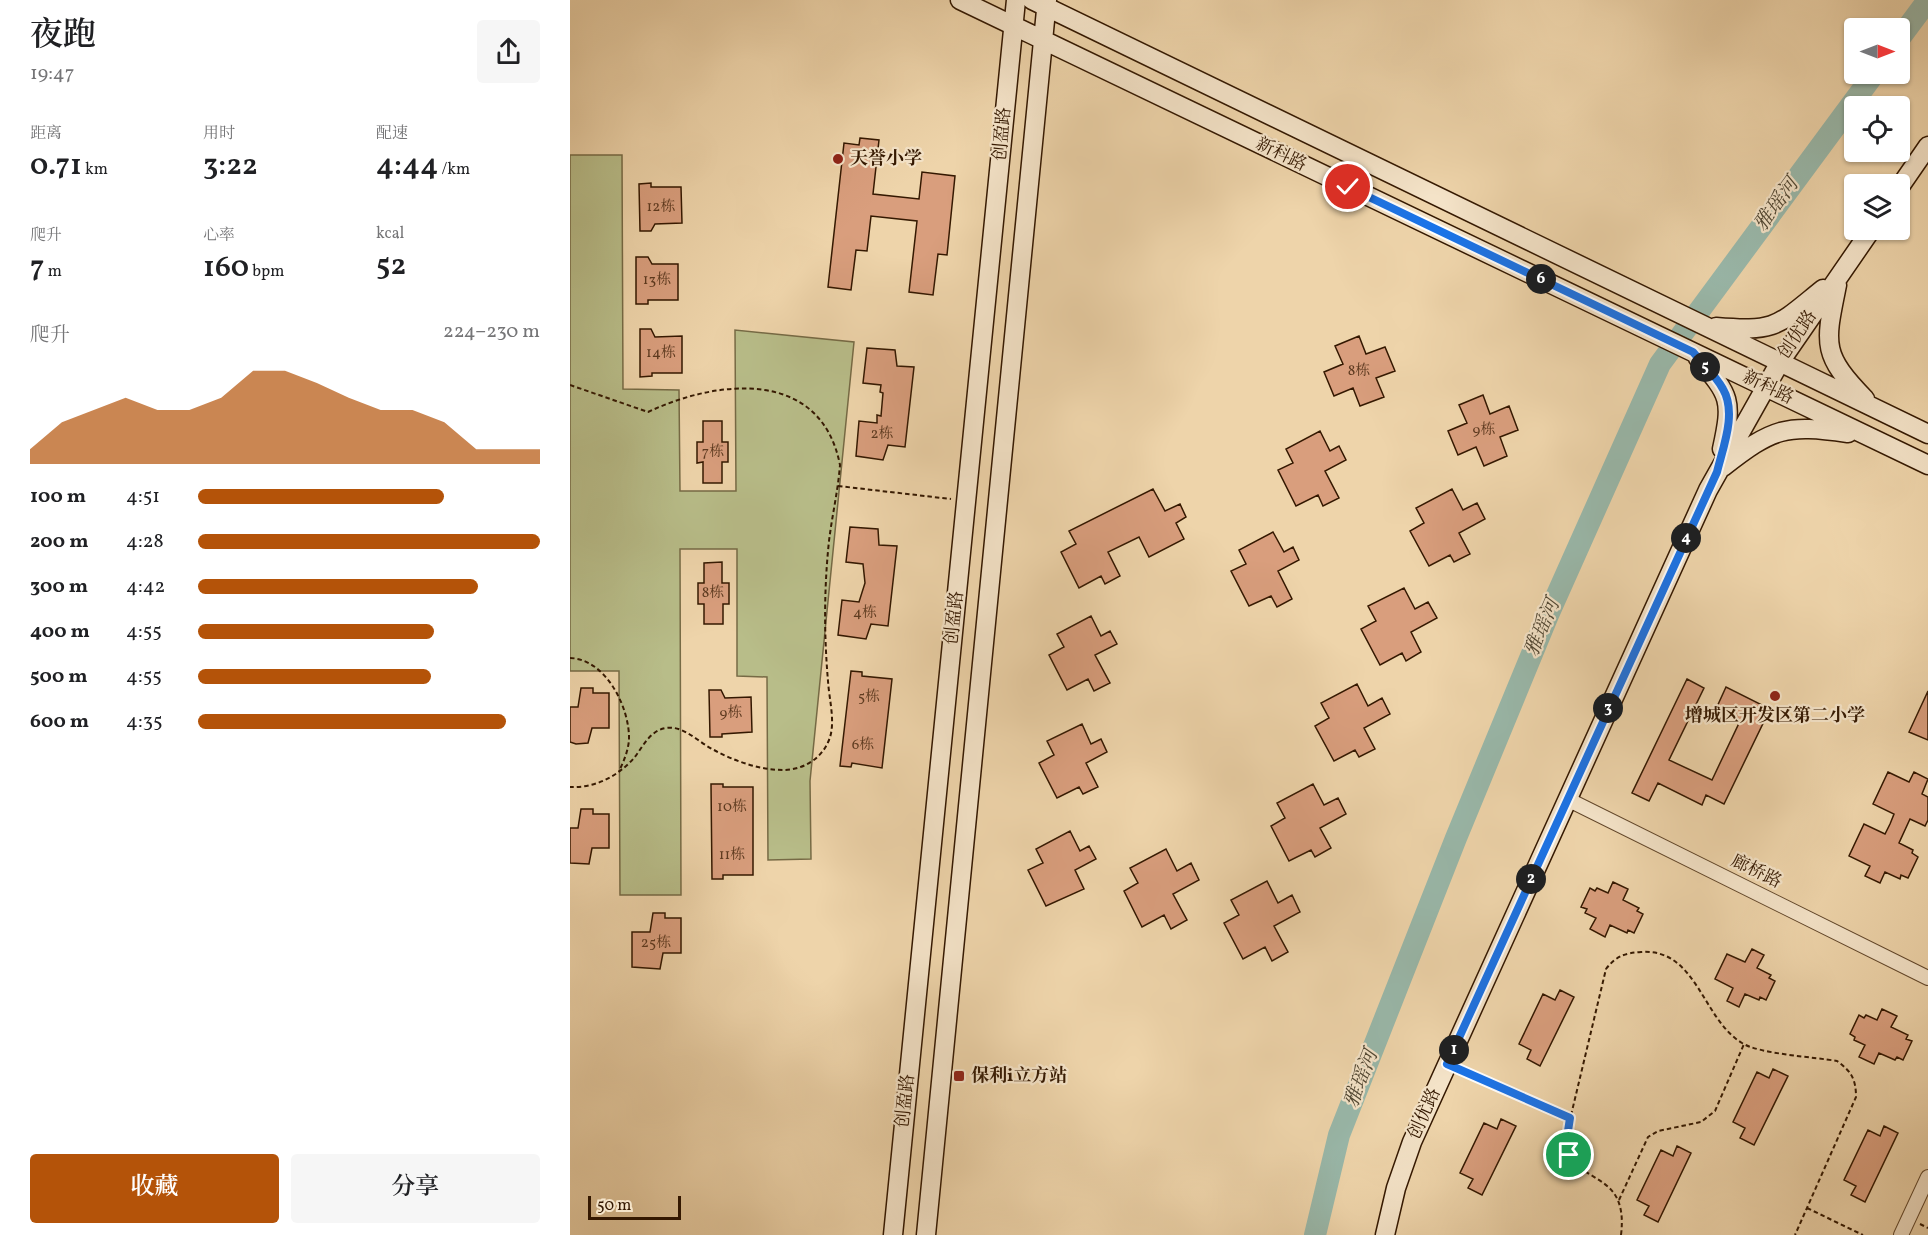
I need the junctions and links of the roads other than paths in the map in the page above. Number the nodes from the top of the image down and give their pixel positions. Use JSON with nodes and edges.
{"nodes":[{"id":1,"x":960,"y":0,"type":"edge"},
{"id":2,"x":1016,"y":0,"type":"edge"},
{"id":3,"x":1041,"y":2,"type":"edge"},
{"id":4,"x":1013,"y":26,"type":"junction"},
{"id":5,"x":1042,"y":40,"type":"junction"},
{"id":6,"x":1928,"y":146,"type":"edge"},
{"id":7,"x":1909,"y":174,"type":"edge"},
{"id":8,"x":1864,"y":240,"type":"edge"},
{"id":9,"x":1838,"y":277,"type":"junction"},
{"id":10,"x":1705,"y":326,"type":"junction"},
{"id":11,"x":1693,"y":352,"type":"junction"},
{"id":12,"x":1780,"y":362,"type":"junction"},
{"id":13,"x":1765,"y":387,"type":"junction"},
{"id":14,"x":1873,"y":408,"type":"junction"},
{"id":15,"x":1928,"y":434,"type":"edge"},
{"id":16,"x":1868,"y":436,"type":"junction"},
{"id":17,"x":1928,"y":465,"type":"edge"},
{"id":18,"x":1717,"y":472,"type":"junction"},
{"id":19,"x":1567,"y":799,"type":"junction"},
{"id":20,"x":1928,"y":978,"type":"edge"},
{"id":21,"x":1928,"y":1177,"type":"edge"},
{"id":22,"x":893,"y":1235,"type":"edge"},
{"id":23,"x":926,"y":1235,"type":"edge"},
{"id":24,"x":1385,"y":1235,"type":"edge"},
{"id":25,"x":1901,"y":1235,"type":"edge"}],
"edges":[{"from":1,"to":4,"type":"street","name":"新科路"},
{"from":2,"to":4,"type":"street","name":"创盈路"},
{"from":3,"to":5,"type":"street","name":"创盈路"},
{"from":3,"to":10,"type":"street","name":"新科路"},
{"from":4,"to":5,"type":"street","name":"新科路"},
{"from":4,"to":22,"type":"street","name":"创盈路"},
{"from":5,"to":11,"type":"street","name":"新科路"},
{"from":5,"to":23,"type":"street","name":"创盈路"},
{"from":6,"to":7,"type":"street"},
{"from":8,"to":9,"type":"street","name":"创优路"},
{"from":9,"to":10,"type":"street"},
{"from":9,"to":12,"type":"street","name":"创优路"},
{"from":9,"to":14,"type":"street"},
{"from":10,"to":12,"type":"street","name":"新科路"},
{"from":11,"to":13,"type":"street","name":"新科路"},
{"from":11,"to":18,"type":"street"},
{"from":12,"to":13,"type":"street","name":"创优路"},
{"from":12,"to":14,"type":"street","name":"新科路"},
{"from":13,"to":16,"type":"street","name":"新科路"},
{"from":13,"to":18,"type":"street","name":"创优路"},
{"from":14,"to":15,"type":"street","name":"新科路"},
{"from":16,"to":17,"type":"street","name":"新科路"},
{"from":16,"to":18,"type":"street"},
{"from":18,"to":19,"type":"street","name":"创优路"},
{"from":19,"to":20,"type":"street","name":"廊桥路"},
{"from":19,"to":24,"type":"street","name":"创优路"},
{"from":21,"to":25,"type":"street"}]}
